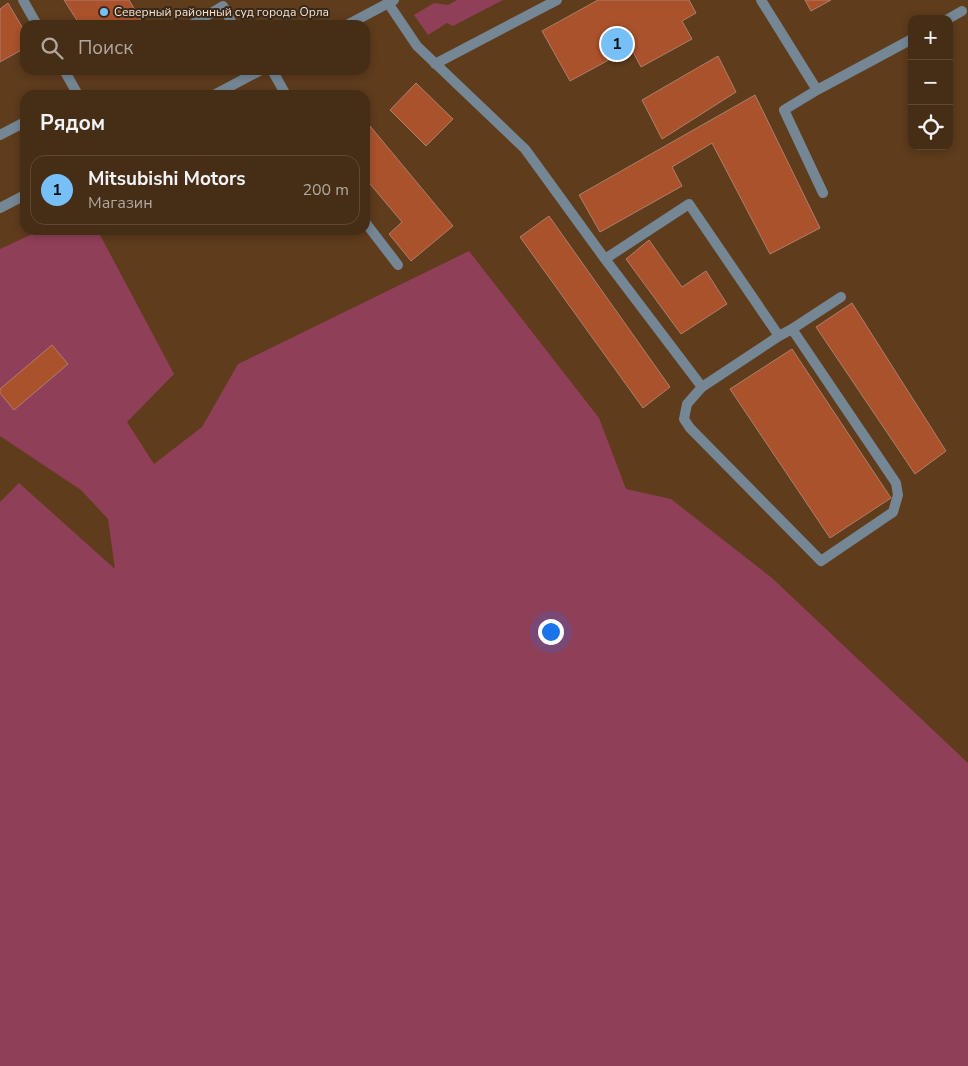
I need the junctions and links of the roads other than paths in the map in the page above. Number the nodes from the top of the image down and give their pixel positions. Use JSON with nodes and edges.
{"nodes":[{"id":1,"x":23,"y":0,"type":"edge"},
{"id":2,"x":557,"y":0,"type":"edge"},
{"id":3,"x":761,"y":0,"type":"edge"},
{"id":4,"x":391,"y":2,"type":"edge"},
{"id":5,"x":962,"y":11,"type":"dead end"},
{"id":6,"x":953,"y":16,"type":"edge"},
{"id":7,"x":35,"y":20,"type":"edge"},
{"id":8,"x":199,"y":20,"type":"edge"},
{"id":9,"x":230,"y":20,"type":"edge"},
{"id":10,"x":357,"y":20,"type":"edge"},
{"id":11,"x":908,"y":40,"type":"edge"},
{"id":12,"x":435,"y":64,"type":"junction"},
{"id":13,"x":67,"y":75,"type":"edge"},
{"id":14,"x":252,"y":75,"type":"edge"},
{"id":15,"x":275,"y":75,"type":"edge"},
{"id":16,"x":75,"y":90,"type":"edge"},
{"id":17,"x":223,"y":90,"type":"edge"},
{"id":18,"x":283,"y":90,"type":"edge"},
{"id":19,"x":817,"y":90,"type":"junction"},
{"id":20,"x":20,"y":125,"type":"edge"},
{"id":21,"x":0,"y":135,"type":"edge"},
{"id":22,"x":823,"y":193,"type":"dead end"},
{"id":23,"x":20,"y":198,"type":"edge"},
{"id":24,"x":0,"y":208,"type":"edge"},
{"id":25,"x":370,"y":229,"type":"edge"},
{"id":26,"x":604,"y":259,"type":"junction"},
{"id":27,"x":398,"y":265,"type":"dead end"},
{"id":28,"x":841,"y":297,"type":"dead end"},
{"id":29,"x":792,"y":329,"type":"junction"},
{"id":30,"x":779,"y":336,"type":"junction"},
{"id":31,"x":702,"y":387,"type":"junction"}],
"edges":[{"from":1,"to":7,"type":"street"},
{"from":2,"to":12,"type":"street"},
{"from":3,"to":19,"type":"street"},
{"from":4,"to":10,"type":"street"},
{"from":4,"to":12,"type":"street"},
{"from":5,"to":6,"type":"street"},
{"from":8,"to":9,"type":"street"},
{"from":11,"to":19,"type":"street"},
{"from":12,"to":26,"type":"street"},
{"from":13,"to":16,"type":"street"},
{"from":14,"to":17,"type":"street"},
{"from":15,"to":18,"type":"street"},
{"from":19,"to":22,"type":"street"},
{"from":20,"to":21,"type":"street"},
{"from":23,"to":24,"type":"street"},
{"from":25,"to":27,"type":"street"},
{"from":26,"to":30,"type":"street"},
{"from":26,"to":31,"type":"street"},
{"from":28,"to":29,"type":"street"},
{"from":29,"to":30,"type":"street"},
{"from":29,"to":31,"type":"street"},
{"from":30,"to":31,"type":"street"}]}
